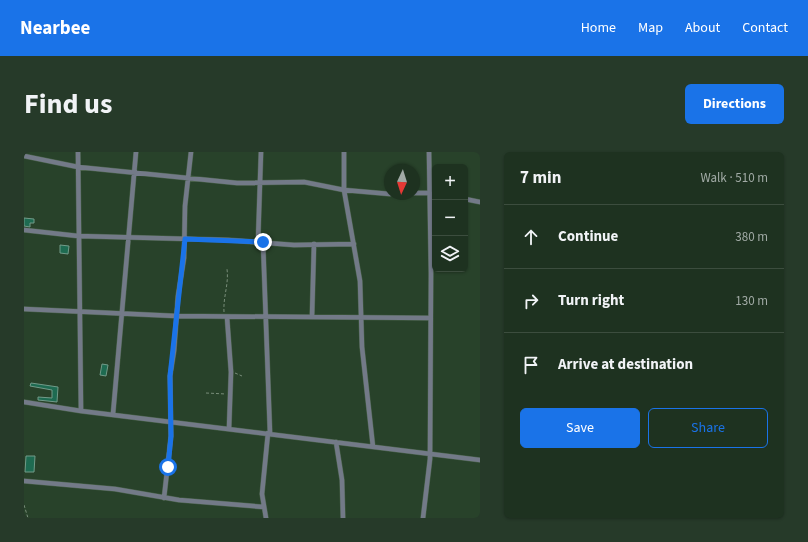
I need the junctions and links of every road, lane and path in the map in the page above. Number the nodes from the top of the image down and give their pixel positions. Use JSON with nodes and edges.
{"nodes":[{"id":1,"x":78,"y":152,"type":"edge"},
{"id":2,"x":136,"y":152,"type":"edge"},
{"id":3,"x":191,"y":152,"type":"edge"},
{"id":4,"x":261,"y":152,"type":"edge"},
{"id":5,"x":344,"y":152,"type":"edge"},
{"id":6,"x":429,"y":152,"type":"edge"},
{"id":7,"x":24,"y":156,"type":"edge"},
{"id":8,"x":78,"y":167,"type":"junction"},
{"id":9,"x":136,"y":172,"type":"junction"},
{"id":10,"x":188,"y":178,"type":"junction"},
{"id":11,"x":261,"y":183,"type":"junction"},
{"id":12,"x":344,"y":190,"type":"junction"},
{"id":13,"x":420,"y":192,"type":"edge"},
{"id":14,"x":384,"y":193,"type":"edge"},
{"id":15,"x":430,"y":193,"type":"junction"},
{"id":16,"x":468,"y":200,"type":"edge"},
{"id":17,"x":480,"y":202,"type":"edge"},
{"id":18,"x":24,"y":230,"type":"edge"},
{"id":19,"x":78,"y":236,"type":"junction"},
{"id":20,"x":128,"y":237,"type":"junction"},
{"id":21,"x":185,"y":239,"type":"junction"},
{"id":22,"x":261,"y":242,"type":"junction"},
{"id":23,"x":314,"y":244,"type":"junction"},
{"id":24,"x":354,"y":244,"type":"junction"},
{"id":25,"x":227,"y":269,"type":"dead end"},
{"id":26,"x":24,"y":309,"type":"edge"},
{"id":27,"x":78,"y":311,"type":"junction"},
{"id":28,"x":121,"y":314,"type":"junction"},
{"id":29,"x":176,"y":316,"type":"junction"},
{"id":30,"x":226,"y":317,"type":"junction"},
{"id":31,"x":266,"y":317,"type":"junction"},
{"id":32,"x":312,"y":318,"type":"junction"},
{"id":33,"x":361,"y":318,"type":"junction"},
{"id":34,"x":430,"y":318,"type":"junction"},
{"id":35,"x":231,"y":372,"type":"junction"},
{"id":36,"x":242,"y":376,"type":"dead end"},
{"id":37,"x":206,"y":392,"type":"dead end"},
{"id":38,"x":230,"y":395,"type":"junction"},
{"id":39,"x":24,"y":402,"type":"edge"},
{"id":40,"x":81,"y":411,"type":"junction"},
{"id":41,"x":113,"y":414,"type":"junction"},
{"id":42,"x":171,"y":423,"type":"junction"},
{"id":43,"x":229,"y":429,"type":"junction"},
{"id":44,"x":269,"y":433,"type":"junction"},
{"id":45,"x":336,"y":442,"type":"junction"},
{"id":46,"x":374,"y":446,"type":"junction"},
{"id":47,"x":429,"y":453,"type":"junction"},
{"id":48,"x":480,"y":460,"type":"edge"},
{"id":49,"x":24,"y":481,"type":"edge"},
{"id":50,"x":164,"y":498,"type":"junction"},
{"id":51,"x":24,"y":505,"type":"edge"},
{"id":52,"x":264,"y":507,"type":"junction"},
{"id":53,"x":28,"y":518,"type":"edge"},
{"id":54,"x":266,"y":518,"type":"edge"},
{"id":55,"x":343,"y":518,"type":"edge"},
{"id":56,"x":423,"y":518,"type":"edge"}],
"edges":[{"from":1,"to":8,"type":"street"},
{"from":2,"to":9,"type":"street"},
{"from":3,"to":10,"type":"street"},
{"from":4,"to":11,"type":"street"},
{"from":5,"to":12,"type":"street"},
{"from":6,"to":15,"type":"street"},
{"from":7,"to":8,"type":"street"},
{"from":8,"to":9,"type":"street"},
{"from":8,"to":19,"type":"street"},
{"from":9,"to":10,"type":"street"},
{"from":9,"to":20,"type":"street"},
{"from":10,"to":11,"type":"street"},
{"from":10,"to":21,"type":"street"},
{"from":11,"to":12,"type":"street"},
{"from":11,"to":22,"type":"street"},
{"from":12,"to":14,"type":"street"},
{"from":12,"to":24,"type":"street"},
{"from":13,"to":15,"type":"street"},
{"from":15,"to":34,"type":"street"},
{"from":16,"to":17,"type":"street"},
{"from":18,"to":19,"type":"street"},
{"from":19,"to":20,"type":"street"},
{"from":19,"to":27,"type":"street"},
{"from":20,"to":21,"type":"street"},
{"from":20,"to":28,"type":"street"},
{"from":21,"to":22,"type":"street"},
{"from":21,"to":29,"type":"street"},
{"from":22,"to":23,"type":"street"},
{"from":22,"to":31,"type":"street"},
{"from":23,"to":24,"type":"street"},
{"from":23,"to":32,"type":"street"},
{"from":24,"to":33,"type":"street"},
{"from":25,"to":30,"type":"path"},
{"from":26,"to":27,"type":"street"},
{"from":27,"to":28,"type":"street"},
{"from":27,"to":40,"type":"street"},
{"from":28,"to":29,"type":"street"},
{"from":28,"to":41,"type":"street"},
{"from":29,"to":30,"type":"street"},
{"from":29,"to":42,"type":"street"},
{"from":30,"to":31,"type":"street"},
{"from":30,"to":35,"type":"street"},
{"from":31,"to":32,"type":"street"},
{"from":31,"to":44,"type":"street"},
{"from":32,"to":33,"type":"street"},
{"from":33,"to":34,"type":"street"},
{"from":33,"to":46,"type":"street"},
{"from":34,"to":47,"type":"street"},
{"from":35,"to":36,"type":"path"},
{"from":35,"to":38,"type":"street"},
{"from":37,"to":38,"type":"path"},
{"from":38,"to":43,"type":"street"},
{"from":39,"to":40,"type":"street"},
{"from":40,"to":41,"type":"street"},
{"from":41,"to":42,"type":"street"},
{"from":42,"to":43,"type":"street"},
{"from":42,"to":50,"type":"street"},
{"from":43,"to":44,"type":"street"},
{"from":44,"to":45,"type":"street"},
{"from":44,"to":52,"type":"street"},
{"from":45,"to":46,"type":"street"},
{"from":45,"to":55,"type":"street"},
{"from":46,"to":47,"type":"street"},
{"from":47,"to":48,"type":"street"},
{"from":47,"to":56,"type":"street"},
{"from":49,"to":50,"type":"street"},
{"from":50,"to":52,"type":"street"},
{"from":51,"to":53,"type":"path"},
{"from":52,"to":54,"type":"street"}]}
